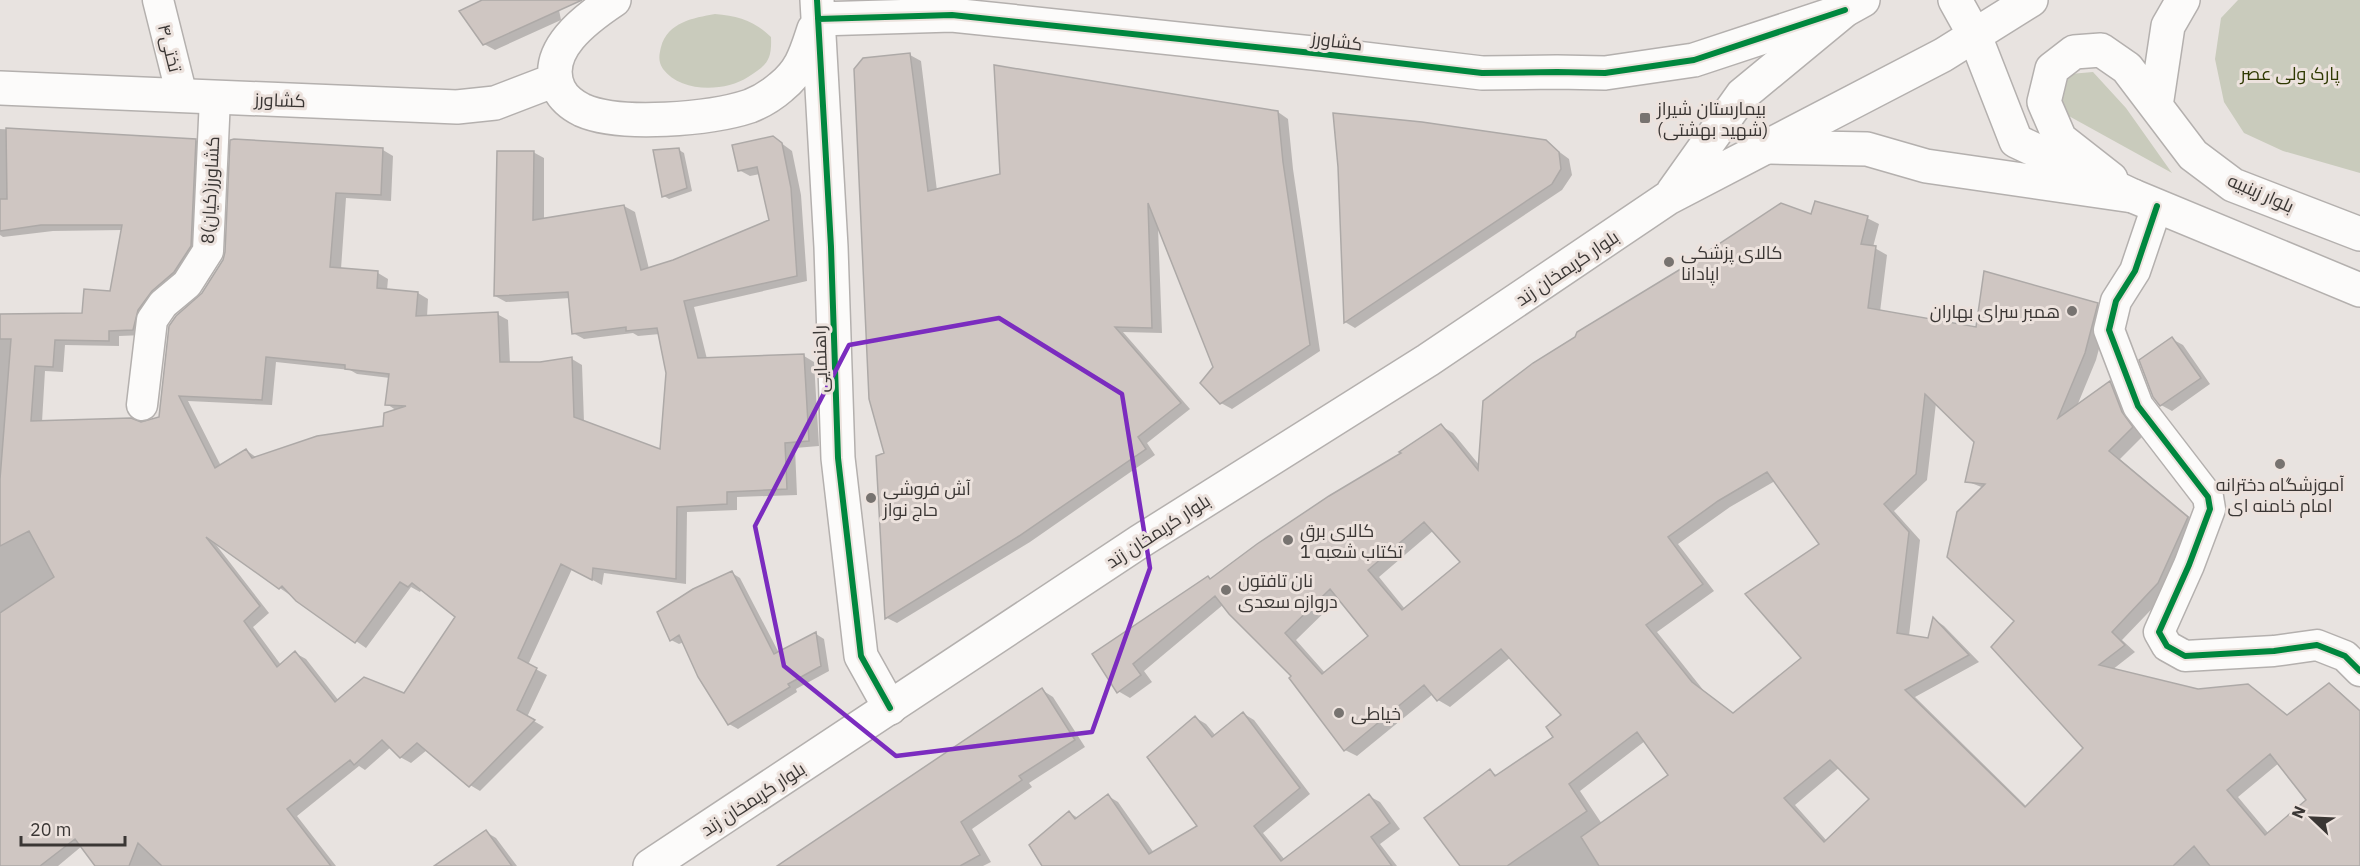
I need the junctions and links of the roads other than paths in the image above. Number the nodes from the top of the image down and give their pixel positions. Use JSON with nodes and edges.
{"nodes":[{"id":1,"x":158,"y":0,"type":"edge"},
{"id":2,"x":1955,"y":0,"type":"edge"},
{"id":3,"x":2031,"y":0,"type":"edge"},
{"id":4,"x":2183,"y":0,"type":"edge"},
{"id":5,"x":598,"y":4,"type":"edge"},
{"id":6,"x":1854,"y":5,"type":"edge"},
{"id":7,"x":812,"y":6,"type":"edge"},
{"id":8,"x":1975,"y":36,"type":"junction"},
{"id":9,"x":555,"y":80,"type":"junction"},
{"id":10,"x":0,"y":88,"type":"edge"},
{"id":11,"x":182,"y":96,"type":"junction"},
{"id":12,"x":215,"y":98,"type":"junction"},
{"id":13,"x":2157,"y":106,"type":"junction"},
{"id":14,"x":1769,"y":147,"type":"junction"},
{"id":15,"x":1668,"y":198,"type":"junction"},
{"id":16,"x":2145,"y":201,"type":"junction"},
{"id":17,"x":2360,"y":234,"type":"edge"},
{"id":18,"x":2360,"y":290,"type":"edge"},
{"id":19,"x":142,"y":405,"type":"dead end"},
{"id":20,"x":2360,"y":671,"type":"edge"},
{"id":21,"x":890,"y":708,"type":"junction"},
{"id":22,"x":650,"y":866,"type":"edge"}],
"edges":[{"from":1,"to":11,"type":"street","name":"تختی۴"},
{"from":2,"to":8,"type":"main road"},
{"from":3,"to":8,"type":"main road","name":"بلوار کریمخان زند"},
{"from":4,"to":13,"type":"main road"},
{"from":5,"to":9,"type":"main road"},
{"from":6,"to":7,"type":"main road","name":"کشاورز"},
{"from":6,"to":15,"type":"main road","name":"بلوار کریمخان زند"},
{"from":7,"to":9,"type":"main road"},
{"from":7,"to":21,"type":"main road","name":"راهنمایی"},
{"from":8,"to":14,"type":"main road","name":"بلوار کریمخان زند"},
{"from":8,"to":16,"type":"main road"},
{"from":9,"to":12,"type":"main road","name":"کشاورز"},
{"from":10,"to":11,"type":"main road","name":"کشاورز"},
{"from":11,"to":12,"type":"main road","name":"کشاورز"},
{"from":12,"to":19,"type":"street","name":"8کشاورز(کیان)"},
{"from":13,"to":16,"type":"main road","name":"بلوار زینبیه"},
{"from":13,"to":17,"type":"main road","name":"بلوار زینبیه"},
{"from":14,"to":15,"type":"main road","name":"بلوار کریمخان زند"},
{"from":14,"to":16,"type":"main road"},
{"from":15,"to":21,"type":"main road","name":"بلوار کریمخان زند"},
{"from":16,"to":18,"type":"main road"},
{"from":16,"to":20,"type":"street"},
{"from":21,"to":22,"type":"main road","name":"بلوار کریمخان زند"}]}
